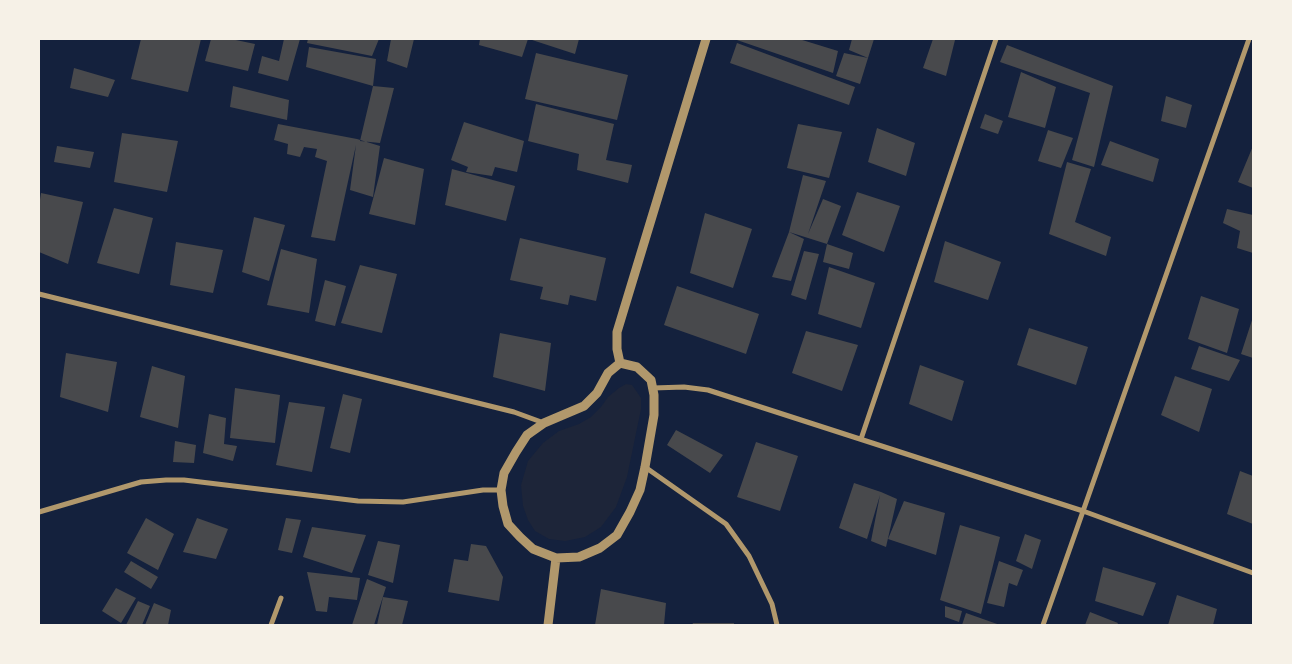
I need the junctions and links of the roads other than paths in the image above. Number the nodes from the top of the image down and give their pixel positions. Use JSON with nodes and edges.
{"nodes":[{"id":1,"x":706,"y":39,"type":"edge"},
{"id":2,"x":996,"y":39,"type":"edge"},
{"id":3,"x":1250,"y":39,"type":"edge"},
{"id":4,"x":39,"y":294,"type":"edge"},
{"id":5,"x":620,"y":363,"type":"junction"},
{"id":6,"x":653,"y":388,"type":"junction"},
{"id":7,"x":544,"y":423,"type":"junction"},
{"id":8,"x":861,"y":439,"type":"junction"},
{"id":9,"x":645,"y":467,"type":"junction"},
{"id":10,"x":501,"y":490,"type":"junction"},
{"id":11,"x":1083,"y":511,"type":"junction"},
{"id":12,"x":39,"y":512,"type":"edge"},
{"id":13,"x":556,"y":558,"type":"junction"},
{"id":14,"x":1253,"y":573,"type":"edge"},
{"id":15,"x":281,"y":598,"type":"dead end"},
{"id":16,"x":271,"y":625,"type":"edge"},
{"id":17,"x":548,"y":625,"type":"edge"},
{"id":18,"x":777,"y":625,"type":"edge"},
{"id":19,"x":1043,"y":625,"type":"edge"}],
"edges":[{"from":1,"to":5,"type":"street"},
{"from":2,"to":8,"type":"street"},
{"from":3,"to":11,"type":"street"},
{"from":4,"to":7,"type":"street"},
{"from":5,"to":6,"type":"street"},
{"from":5,"to":7,"type":"street"},
{"from":6,"to":8,"type":"street"},
{"from":6,"to":9,"type":"street"},
{"from":7,"to":10,"type":"street"},
{"from":8,"to":11,"type":"street"},
{"from":9,"to":13,"type":"street"},
{"from":9,"to":18,"type":"street"},
{"from":10,"to":12,"type":"street"},
{"from":10,"to":13,"type":"street"},
{"from":11,"to":14,"type":"street"},
{"from":11,"to":19,"type":"street"},
{"from":13,"to":17,"type":"street"},
{"from":15,"to":16,"type":"street"}]}
